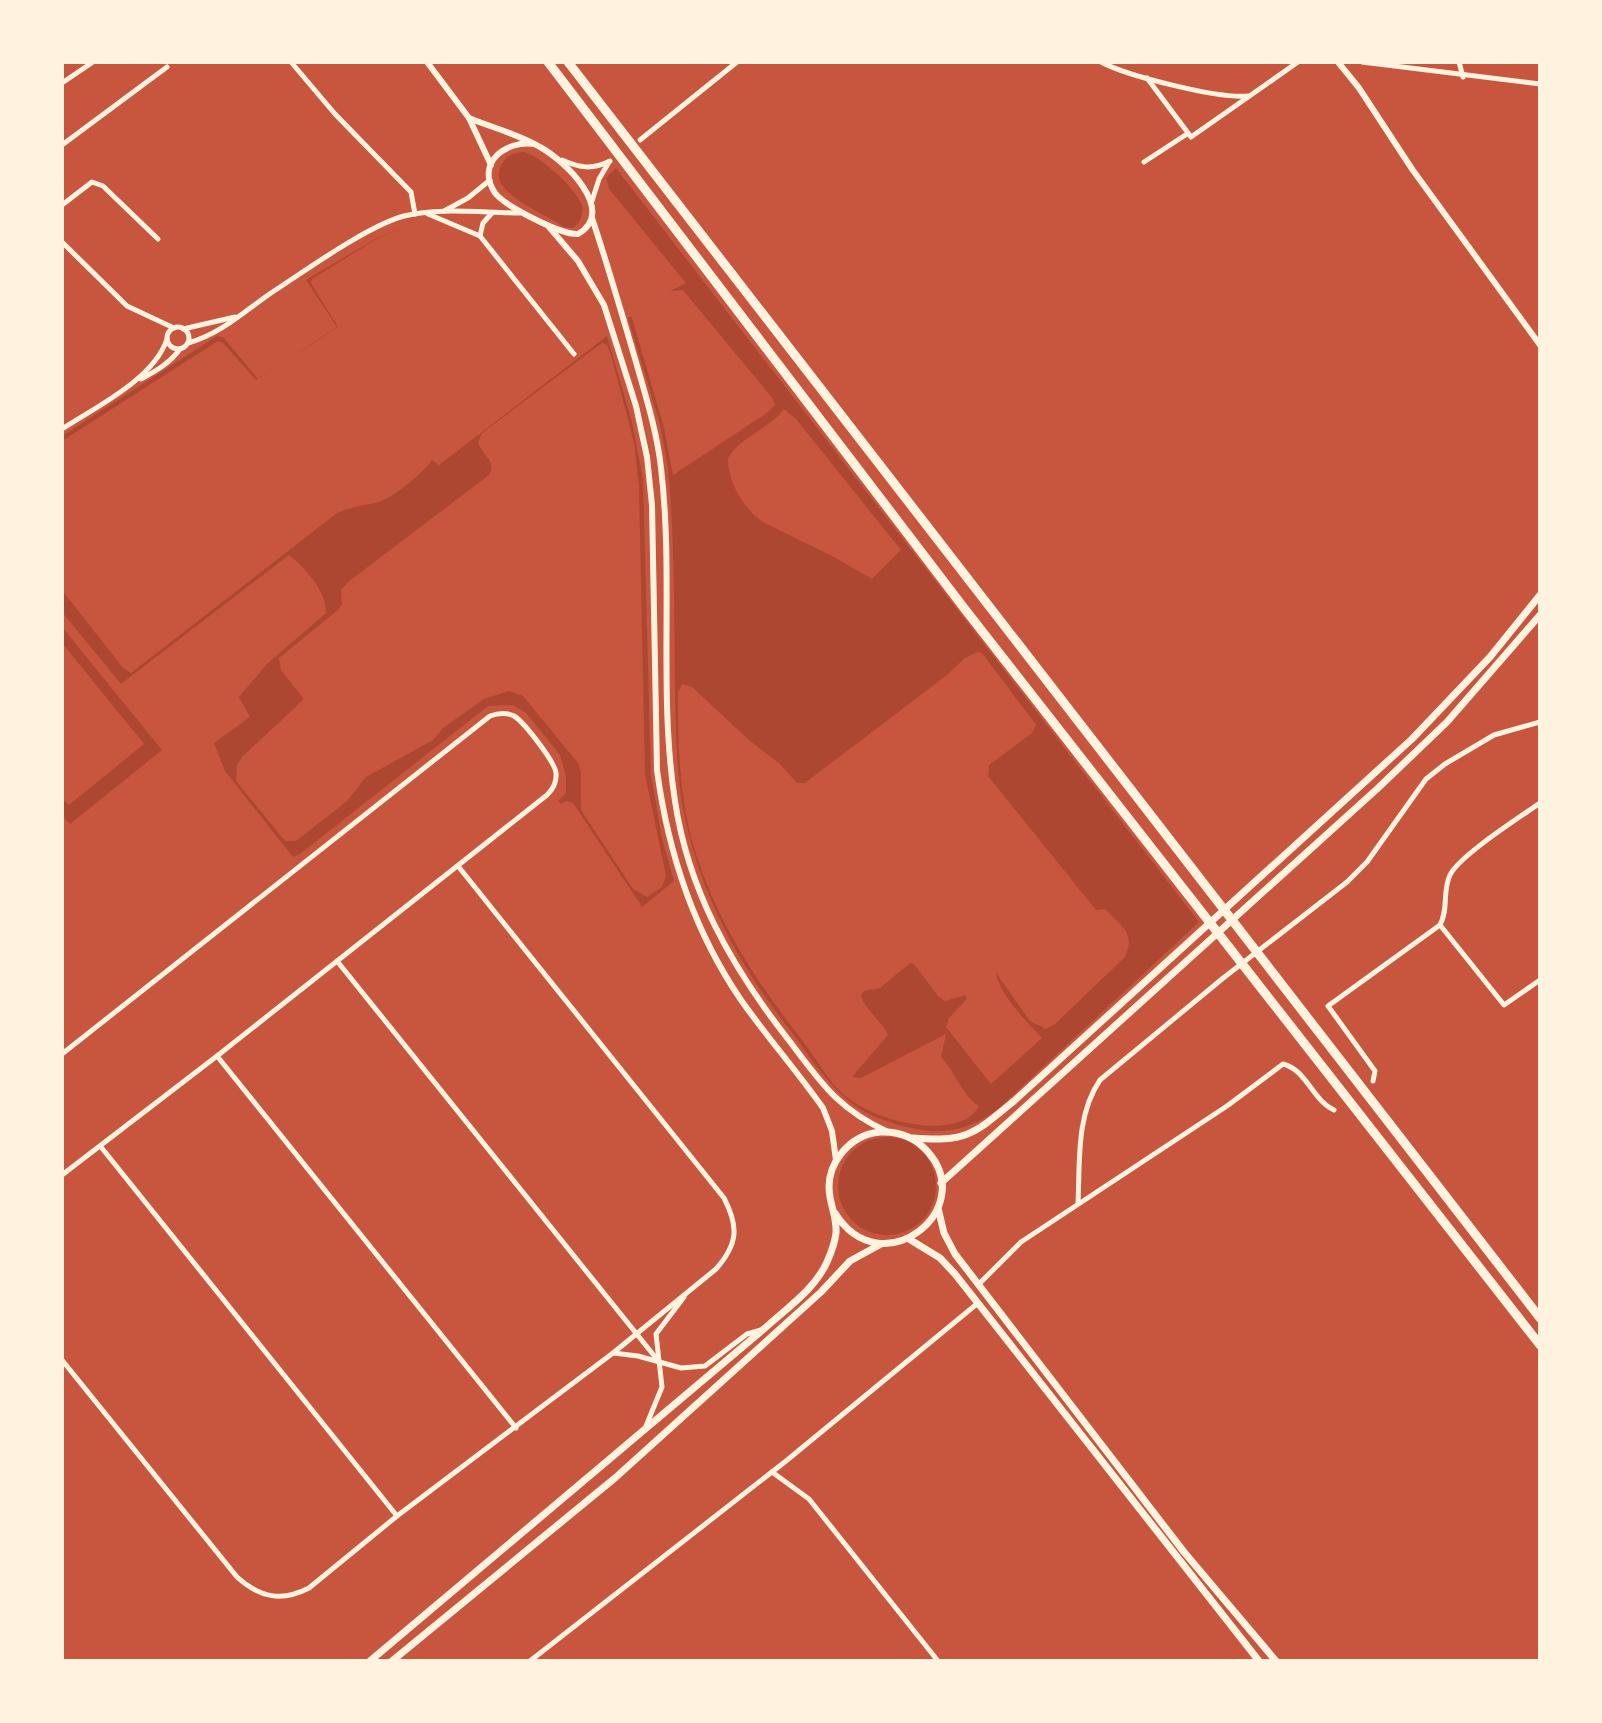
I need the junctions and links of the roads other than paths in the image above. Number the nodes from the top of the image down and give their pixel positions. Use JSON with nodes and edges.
{"nodes":[{"id":1,"x":93,"y":62,"type":"edge"},
{"id":2,"x":291,"y":62,"type":"edge"},
{"id":3,"x":427,"y":62,"type":"edge"},
{"id":4,"x":548,"y":62,"type":"edge"},
{"id":5,"x":568,"y":62,"type":"edge"},
{"id":6,"x":737,"y":62,"type":"edge"},
{"id":7,"x":1101,"y":62,"type":"edge"},
{"id":8,"x":1298,"y":62,"type":"edge"},
{"id":9,"x":1362,"y":62,"type":"edge"},
{"id":10,"x":1462,"y":63,"type":"edge"},
{"id":11,"x":1342,"y":64,"type":"edge"},
{"id":12,"x":167,"y":67,"type":"dead end"},
{"id":13,"x":1463,"y":77,"type":"junction"},
{"id":14,"x":1147,"y":78,"type":"junction"},
{"id":15,"x":62,"y":83,"type":"edge"},
{"id":16,"x":1540,"y":84,"type":"edge"},
{"id":17,"x":1252,"y":94,"type":"junction"},
{"id":18,"x":469,"y":118,"type":"junction"},
{"id":19,"x":1187,"y":134,"type":"junction"},
{"id":20,"x":640,"y":140,"type":"dead end"},
{"id":21,"x":534,"y":144,"type":"junction"},
{"id":22,"x":62,"y":145,"type":"edge"},
{"id":23,"x":554,"y":157,"type":"junction"},
{"id":24,"x":1144,"y":162,"type":"dead end"},
{"id":25,"x":491,"y":165,"type":"junction"},
{"id":26,"x":490,"y":180,"type":"junction"},
{"id":27,"x":592,"y":201,"type":"junction"},
{"id":28,"x":62,"y":205,"type":"edge"},
{"id":29,"x":443,"y":212,"type":"junction"},
{"id":30,"x":494,"y":213,"type":"junction"},
{"id":31,"x":525,"y":213,"type":"junction"},
{"id":32,"x":419,"y":214,"type":"junction"},
{"id":33,"x":592,"y":218,"type":"junction"},
{"id":34,"x":549,"y":227,"type":"junction"},
{"id":35,"x":480,"y":236,"type":"junction"},
{"id":36,"x":158,"y":239,"type":"dead end"},
{"id":37,"x":62,"y":242,"type":"edge"},
{"id":38,"x":236,"y":317,"type":"junction"},
{"id":39,"x":174,"y":328,"type":"junction"},
{"id":40,"x":183,"y":329,"type":"junction"},
{"id":41,"x":167,"y":339,"type":"junction"},
{"id":42,"x":188,"y":343,"type":"junction"},
{"id":43,"x":1540,"y":345,"type":"edge"},
{"id":44,"x":180,"y":349,"type":"junction"},
{"id":45,"x":574,"y":354,"type":"dead end"},
{"id":46,"x":133,"y":383,"type":"junction"},
{"id":47,"x":62,"y":429,"type":"edge"},
{"id":48,"x":1540,"y":595,"type":"edge"},
{"id":49,"x":1540,"y":615,"type":"edge"},
{"id":50,"x":1540,"y":722,"type":"edge"},
{"id":51,"x":1540,"y":803,"type":"edge"},
{"id":52,"x":458,"y":866,"type":"junction"},
{"id":53,"x":1440,"y":925,"type":"junction"},
{"id":54,"x":337,"y":961,"type":"junction"},
{"id":55,"x":1540,"y":980,"type":"edge"},
{"id":56,"x":62,"y":1054,"type":"edge"},
{"id":57,"x":217,"y":1056,"type":"junction"},
{"id":58,"x":1373,"y":1081,"type":"dead end"},
{"id":59,"x":1334,"y":1110,"type":"dead end"},
{"id":60,"x":888,"y":1132,"type":"junction"},
{"id":61,"x":910,"y":1137,"type":"junction"},
{"id":62,"x":101,"y":1147,"type":"junction"},
{"id":63,"x":836,"y":1160,"type":"junction"},
{"id":64,"x":62,"y":1175,"type":"edge"},
{"id":65,"x":941,"y":1183,"type":"junction"},
{"id":66,"x":1078,"y":1203,"type":"junction"},
{"id":67,"x":938,"y":1208,"type":"junction"},
{"id":68,"x":835,"y":1213,"type":"junction"},
{"id":69,"x":909,"y":1239,"type":"junction"},
{"id":70,"x":881,"y":1244,"type":"junction"},
{"id":71,"x":978,"y":1285,"type":"junction"},
{"id":72,"x":689,"y":1289,"type":"junction"},
{"id":73,"x":978,"y":1303,"type":"junction"},
{"id":74,"x":1540,"y":1318,"type":"edge"},
{"id":75,"x":765,"y":1328,"type":"junction"},
{"id":76,"x":636,"y":1332,"type":"junction"},
{"id":77,"x":1540,"y":1345,"type":"edge"},
{"id":78,"x":613,"y":1353,"type":"junction"},
{"id":79,"x":62,"y":1360,"type":"edge"},
{"id":80,"x":660,"y":1363,"type":"junction"},
{"id":81,"x":516,"y":1428,"type":"junction"},
{"id":82,"x":643,"y":1432,"type":"junction"},
{"id":83,"x":772,"y":1472,"type":"junction"},
{"id":84,"x":397,"y":1516,"type":"junction"},
{"id":85,"x":370,"y":1661,"type":"edge"},
{"id":86,"x":392,"y":1661,"type":"edge"},
{"id":87,"x":530,"y":1661,"type":"edge"},
{"id":88,"x":938,"y":1661,"type":"edge"},
{"id":89,"x":1259,"y":1661,"type":"edge"},
{"id":90,"x":1276,"y":1661,"type":"edge"}],
"edges":[{"from":1,"to":15,"type":"street"},
{"from":2,"to":32,"type":"street"},
{"from":3,"to":18,"type":"street"},
{"from":4,"to":77,"type":"highway"},
{"from":5,"to":74,"type":"highway"},
{"from":6,"to":20,"type":"street"},
{"from":7,"to":14,"type":"street"},
{"from":8,"to":17,"type":"street"},
{"from":9,"to":13,"type":"street"},
{"from":10,"to":13,"type":"street"},
{"from":11,"to":43,"type":"street"},
{"from":12,"to":22,"type":"street"},
{"from":13,"to":16,"type":"street"},
{"from":14,"to":17,"type":"street"},
{"from":14,"to":19,"type":"street"},
{"from":17,"to":19,"type":"street"},
{"from":18,"to":21,"type":"street"},
{"from":18,"to":25,"type":"street"},
{"from":19,"to":24,"type":"street"},
{"from":21,"to":23,"type":"street"},
{"from":21,"to":25,"type":"street"},
{"from":23,"to":27,"type":"street"},
{"from":23,"to":27,"type":"street"},
{"from":25,"to":26,"type":"street"},
{"from":26,"to":29,"type":"street"},
{"from":26,"to":31,"type":"street"},
{"from":27,"to":33,"type":"street"},
{"from":28,"to":36,"type":"street"},
{"from":29,"to":30,"type":"street"},
{"from":29,"to":32,"type":"street"},
{"from":30,"to":31,"type":"street"},
{"from":30,"to":35,"type":"street"},
{"from":31,"to":34,"type":"street"},
{"from":32,"to":35,"type":"street"},
{"from":32,"to":38,"type":"street"},
{"from":33,"to":34,"type":"street"},
{"from":33,"to":60,"type":"street"},
{"from":34,"to":63,"type":"street"},
{"from":35,"to":45,"type":"street"},
{"from":37,"to":39,"type":"street"},
{"from":38,"to":40,"type":"street"},
{"from":38,"to":42,"type":"street"},
{"from":39,"to":40,"type":"street"},
{"from":39,"to":41,"type":"street"},
{"from":40,"to":42,"type":"street"},
{"from":41,"to":44,"type":"street"},
{"from":41,"to":46,"type":"street"},
{"from":42,"to":44,"type":"street"},
{"from":44,"to":46,"type":"street"},
{"from":46,"to":47,"type":"street"},
{"from":48,"to":61,"type":"main road"},
{"from":49,"to":65,"type":"main road"},
{"from":50,"to":66,"type":"street"},
{"from":51,"to":53,"type":"street"},
{"from":52,"to":54,"type":"street"},
{"from":52,"to":56,"type":"street"},
{"from":52,"to":72,"type":"street"},
{"from":53,"to":55,"type":"street"},
{"from":53,"to":58,"type":"street"},
{"from":54,"to":57,"type":"street"},
{"from":54,"to":76,"type":"street"},
{"from":57,"to":62,"type":"street"},
{"from":57,"to":81,"type":"street"},
{"from":59,"to":66,"type":"street"},
{"from":60,"to":61,"type":"main road"},
{"from":60,"to":63,"type":"main road"},
{"from":61,"to":65,"type":"main road"},
{"from":62,"to":64,"type":"street"},
{"from":62,"to":84,"type":"street"},
{"from":63,"to":68,"type":"main road"},
{"from":65,"to":67,"type":"main road"},
{"from":66,"to":71,"type":"street"},
{"from":67,"to":69,"type":"main road"},
{"from":67,"to":71,"type":"main road"},
{"from":68,"to":70,"type":"main road"},
{"from":68,"to":75,"type":"main road"},
{"from":69,"to":70,"type":"main road"},
{"from":69,"to":73,"type":"main road"},
{"from":70,"to":86,"type":"main road"},
{"from":71,"to":90,"type":"main road"},
{"from":72,"to":76,"type":"street"},
{"from":72,"to":80,"type":"street"},
{"from":73,"to":83,"type":"street"},
{"from":73,"to":89,"type":"main road"},
{"from":75,"to":80,"type":"street"},
{"from":75,"to":82,"type":"main road"},
{"from":76,"to":78,"type":"street"},
{"from":76,"to":80,"type":"street"},
{"from":78,"to":80,"type":"street"},
{"from":78,"to":81,"type":"street"},
{"from":79,"to":84,"type":"street"},
{"from":80,"to":82,"type":"street"},
{"from":81,"to":84,"type":"street"},
{"from":82,"to":85,"type":"main road"},
{"from":83,"to":87,"type":"street"},
{"from":83,"to":88,"type":"street"}]}
